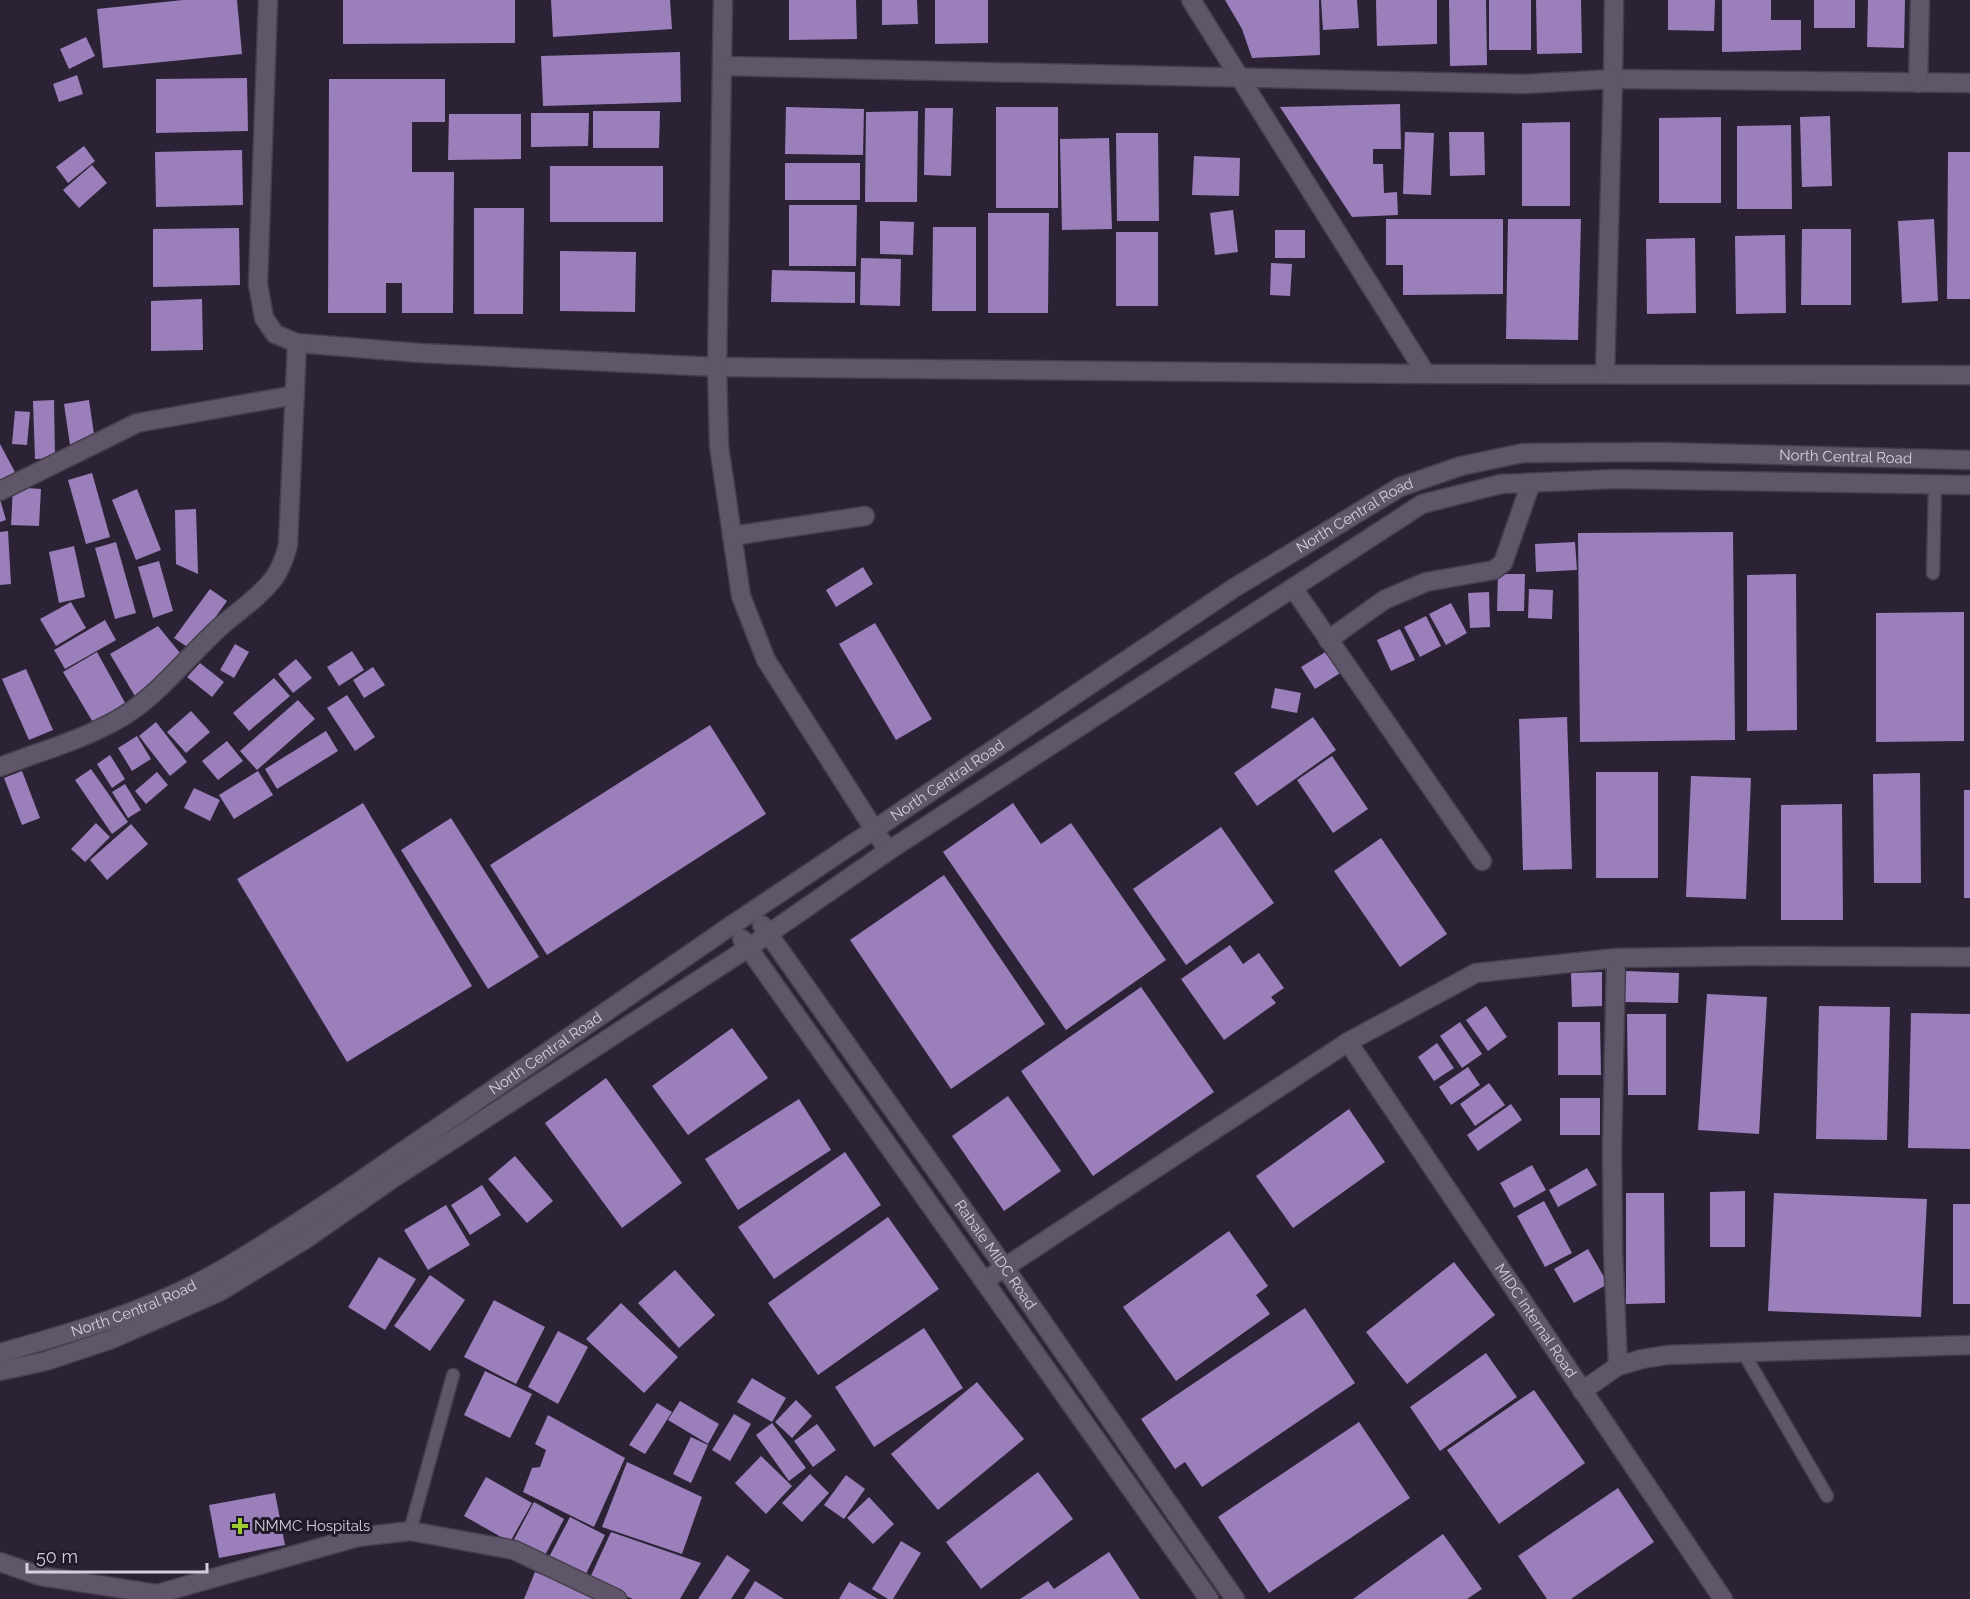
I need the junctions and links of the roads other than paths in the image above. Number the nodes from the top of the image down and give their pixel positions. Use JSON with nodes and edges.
{"nodes":[{"id":1,"x":268,"y":0,"type":"edge"},
{"id":2,"x":723,"y":0,"type":"edge"},
{"id":3,"x":1191,"y":0,"type":"edge"},
{"id":4,"x":1614,"y":0,"type":"edge"},
{"id":5,"x":1920,"y":0,"type":"edge"},
{"id":6,"x":723,"y":66,"type":"junction"},
{"id":7,"x":1240,"y":77,"type":"junction"},
{"id":8,"x":1613,"y":79,"type":"junction"},
{"id":9,"x":1918,"y":83,"type":"junction"},
{"id":10,"x":1970,"y":83,"type":"edge"},
{"id":11,"x":297,"y":343,"type":"junction"},
{"id":12,"x":717,"y":368,"type":"junction"},
{"id":13,"x":1426,"y":374,"type":"junction"},
{"id":14,"x":1605,"y":374,"type":"junction"},
{"id":15,"x":1970,"y":375,"type":"edge"},
{"id":16,"x":295,"y":395,"type":"junction"},
{"id":17,"x":1970,"y":460,"type":"edge"},
{"id":18,"x":1531,"y":483,"type":"junction"},
{"id":19,"x":1935,"y":485,"type":"junction"},
{"id":20,"x":1970,"y":485,"type":"edge"},
{"id":21,"x":0,"y":491,"type":"edge"},
{"id":22,"x":866,"y":516,"type":"dead end"},
{"id":23,"x":732,"y":536,"type":"junction"},
{"id":24,"x":1933,"y":573,"type":"dead end"},
{"id":25,"x":1293,"y":588,"type":"junction"},
{"id":26,"x":1328,"y":640,"type":"junction"},
{"id":27,"x":0,"y":767,"type":"edge"},
{"id":28,"x":873,"y":829,"type":"junction"},
{"id":29,"x":888,"y":851,"type":"junction"},
{"id":30,"x":1482,"y":861,"type":"dead end"},
{"id":31,"x":752,"y":912,"type":"junction"},
{"id":32,"x":732,"y":925,"type":"junction"},
{"id":33,"x":768,"y":934,"type":"junction"},
{"id":34,"x":747,"y":948,"type":"junction"},
{"id":35,"x":1970,"y":957,"type":"edge"},
{"id":36,"x":1616,"y":958,"type":"junction"},
{"id":37,"x":1348,"y":1042,"type":"junction"},
{"id":38,"x":1005,"y":1268,"type":"junction"},
{"id":39,"x":984,"y":1281,"type":"junction"},
{"id":40,"x":1970,"y":1345,"type":"edge"},
{"id":41,"x":1743,"y":1352,"type":"junction"},
{"id":42,"x":0,"y":1353,"type":"edge"},
{"id":43,"x":1618,"y":1366,"type":"junction"},
{"id":44,"x":0,"y":1371,"type":"edge"},
{"id":45,"x":453,"y":1375,"type":"dead end"},
{"id":46,"x":1582,"y":1391,"type":"junction"},
{"id":47,"x":1827,"y":1496,"type":"dead end"},
{"id":48,"x":410,"y":1531,"type":"junction"},
{"id":49,"x":1203,"y":1553,"type":"junction"},
{"id":50,"x":0,"y":1562,"type":"edge"},
{"id":51,"x":1185,"y":1565,"type":"junction"},
{"id":52,"x":158,"y":1596,"type":"edge"},
{"id":53,"x":617,"y":1599,"type":"edge"},
{"id":54,"x":1209,"y":1599,"type":"edge"},
{"id":55,"x":1235,"y":1599,"type":"edge"},
{"id":56,"x":1723,"y":1599,"type":"edge"}],
"edges":[{"from":1,"to":11,"type":"street"},
{"from":2,"to":6,"type":"street"},
{"from":3,"to":7,"type":"street"},
{"from":4,"to":8,"type":"street"},
{"from":5,"to":9,"type":"street"},
{"from":6,"to":7,"type":"street"},
{"from":6,"to":12,"type":"street"},
{"from":7,"to":8,"type":"street"},
{"from":7,"to":13,"type":"street"},
{"from":8,"to":9,"type":"street"},
{"from":8,"to":14,"type":"street"},
{"from":9,"to":10,"type":"street"},
{"from":11,"to":12,"type":"street"},
{"from":11,"to":16,"type":"street"},
{"from":12,"to":13,"type":"street"},
{"from":12,"to":23,"type":"street"},
{"from":13,"to":14,"type":"street"},
{"from":14,"to":15,"type":"street"},
{"from":16,"to":21,"type":"street"},
{"from":16,"to":27,"type":"street"},
{"from":17,"to":28,"type":"street","name":"North Central Road"},
{"from":18,"to":19,"type":"street","name":"North Central Road"},
{"from":18,"to":25,"type":"street","name":"North Central Road"},
{"from":18,"to":26,"type":"street"},
{"from":19,"to":20,"type":"street","name":"North Central Road"},
{"from":19,"to":24,"type":"lane"},
{"from":22,"to":23,"type":"street"},
{"from":23,"to":28,"type":"street"},
{"from":25,"to":26,"type":"street"},
{"from":25,"to":29,"type":"street","name":"North Central Road"},
{"from":26,"to":30,"type":"street"},
{"from":28,"to":29,"type":"street"},
{"from":28,"to":31,"type":"street","name":"North Central Road"},
{"from":29,"to":33,"type":"street","name":"North Central Road"},
{"from":31,"to":32,"type":"street","name":"North Central Road"},
{"from":31,"to":33,"type":"street","name":"Rabale MIDC Road"},
{"from":32,"to":34,"type":"street","name":"Rabale MIDC Road"},
{"from":32,"to":42,"type":"street","name":"North Central Road"},
{"from":33,"to":34,"type":"street","name":"North Central Road"},
{"from":33,"to":38,"type":"street","name":"Rabale MIDC Road"},
{"from":34,"to":39,"type":"street","name":"Rabale MIDC Road"},
{"from":34,"to":44,"type":"street","name":"North Central Road"},
{"from":35,"to":36,"type":"street"},
{"from":36,"to":37,"type":"street"},
{"from":36,"to":43,"type":"street"},
{"from":37,"to":38,"type":"street"},
{"from":37,"to":46,"type":"street","name":"MIDC Internal Road"},
{"from":38,"to":39,"type":"street"},
{"from":38,"to":49,"type":"street","name":"Rabale MIDC Road"},
{"from":39,"to":51,"type":"street","name":"Rabale MIDC Road"},
{"from":40,"to":41,"type":"street"},
{"from":41,"to":43,"type":"street"},
{"from":41,"to":47,"type":"lane"},
{"from":43,"to":46,"type":"street"},
{"from":45,"to":48,"type":"lane"},
{"from":46,"to":56,"type":"street","name":"MIDC Internal Road"},
{"from":48,"to":52,"type":"street"},
{"from":48,"to":53,"type":"street"},
{"from":49,"to":51,"type":"street"},
{"from":49,"to":55,"type":"street","name":"Rabale MIDC Road"},
{"from":50,"to":52,"type":"street"},
{"from":51,"to":54,"type":"street","name":"Rabale MIDC Road"}]}
